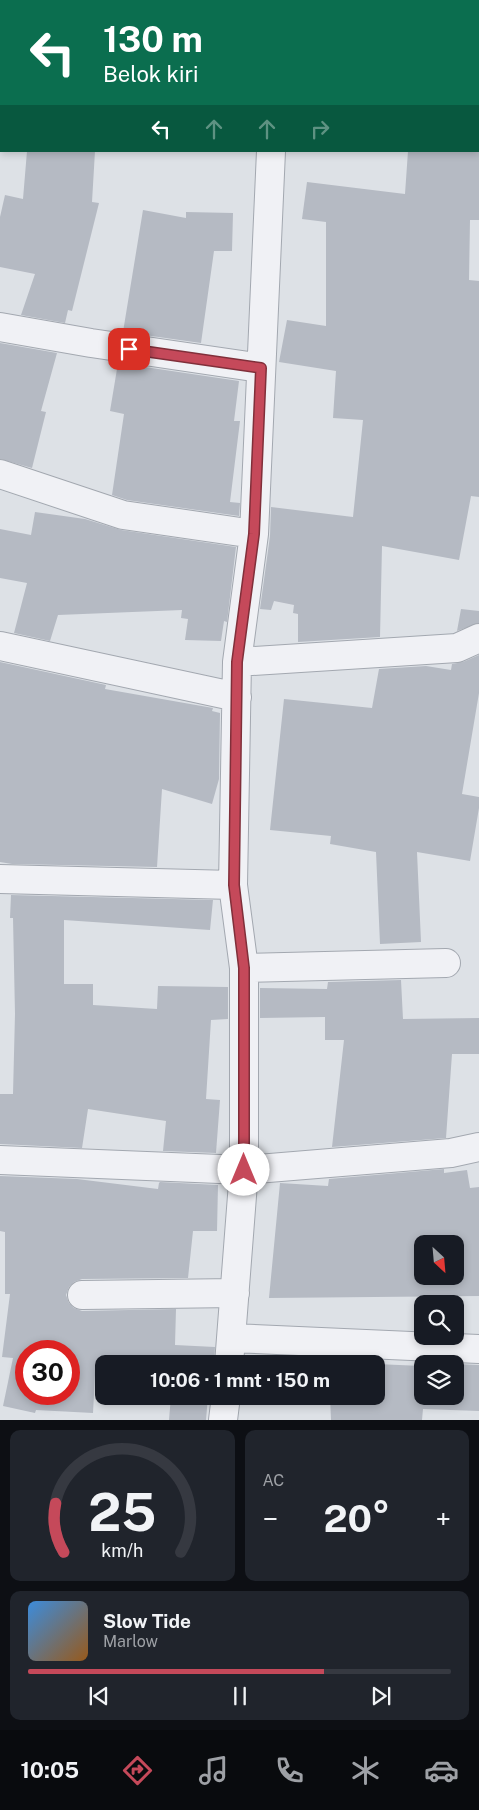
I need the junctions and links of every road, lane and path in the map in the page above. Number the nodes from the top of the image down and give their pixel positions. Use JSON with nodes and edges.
{"nodes":[{"id":1,"x":271,"y":152,"type":"edge"},
{"id":2,"x":0,"y":327,"type":"edge"},
{"id":3,"x":261,"y":368,"type":"junction"},
{"id":4,"x":0,"y":474,"type":"edge"},
{"id":5,"x":254,"y":534,"type":"junction"},
{"id":6,"x":479,"y":638,"type":"edge"},
{"id":7,"x":0,"y":646,"type":"edge"},
{"id":8,"x":237,"y":662,"type":"junction"},
{"id":9,"x":237,"y":697,"type":"junction"},
{"id":10,"x":0,"y":879,"type":"edge"},
{"id":11,"x":234,"y":885,"type":"junction"},
{"id":12,"x":446,"y":963,"type":"dead end"},
{"id":13,"x":244,"y":968,"type":"junction"},
{"id":14,"x":479,"y":1147,"type":"edge"},
{"id":15,"x":0,"y":1160,"type":"edge"},
{"id":16,"x":244,"y":1170,"type":"junction"},
{"id":17,"x":235,"y":1293,"type":"junction"},
{"id":18,"x":82,"y":1295,"type":"dead end"},
{"id":19,"x":479,"y":1349,"type":"edge"},
{"id":20,"x":230,"y":1351,"type":"edge"},
{"id":21,"x":225,"y":1405,"type":"edge"},
{"id":22,"x":223,"y":1420,"type":"edge"}],
"edges":[{"from":1,"to":3,"type":"street"},
{"from":2,"to":3,"type":"street"},
{"from":3,"to":5,"type":"street"},
{"from":4,"to":5,"type":"street"},
{"from":5,"to":8,"type":"street"},
{"from":6,"to":8,"type":"street"},
{"from":7,"to":9,"type":"street"},
{"from":8,"to":9,"type":"street"},
{"from":9,"to":11,"type":"street"},
{"from":10,"to":11,"type":"street"},
{"from":11,"to":13,"type":"street"},
{"from":12,"to":13,"type":"street"},
{"from":13,"to":16,"type":"street"},
{"from":14,"to":16,"type":"street"},
{"from":15,"to":16,"type":"street"},
{"from":16,"to":17,"type":"street"},
{"from":17,"to":18,"type":"street"},
{"from":17,"to":20,"type":"street"},
{"from":19,"to":20,"type":"street"},
{"from":21,"to":22,"type":"street"}]}
